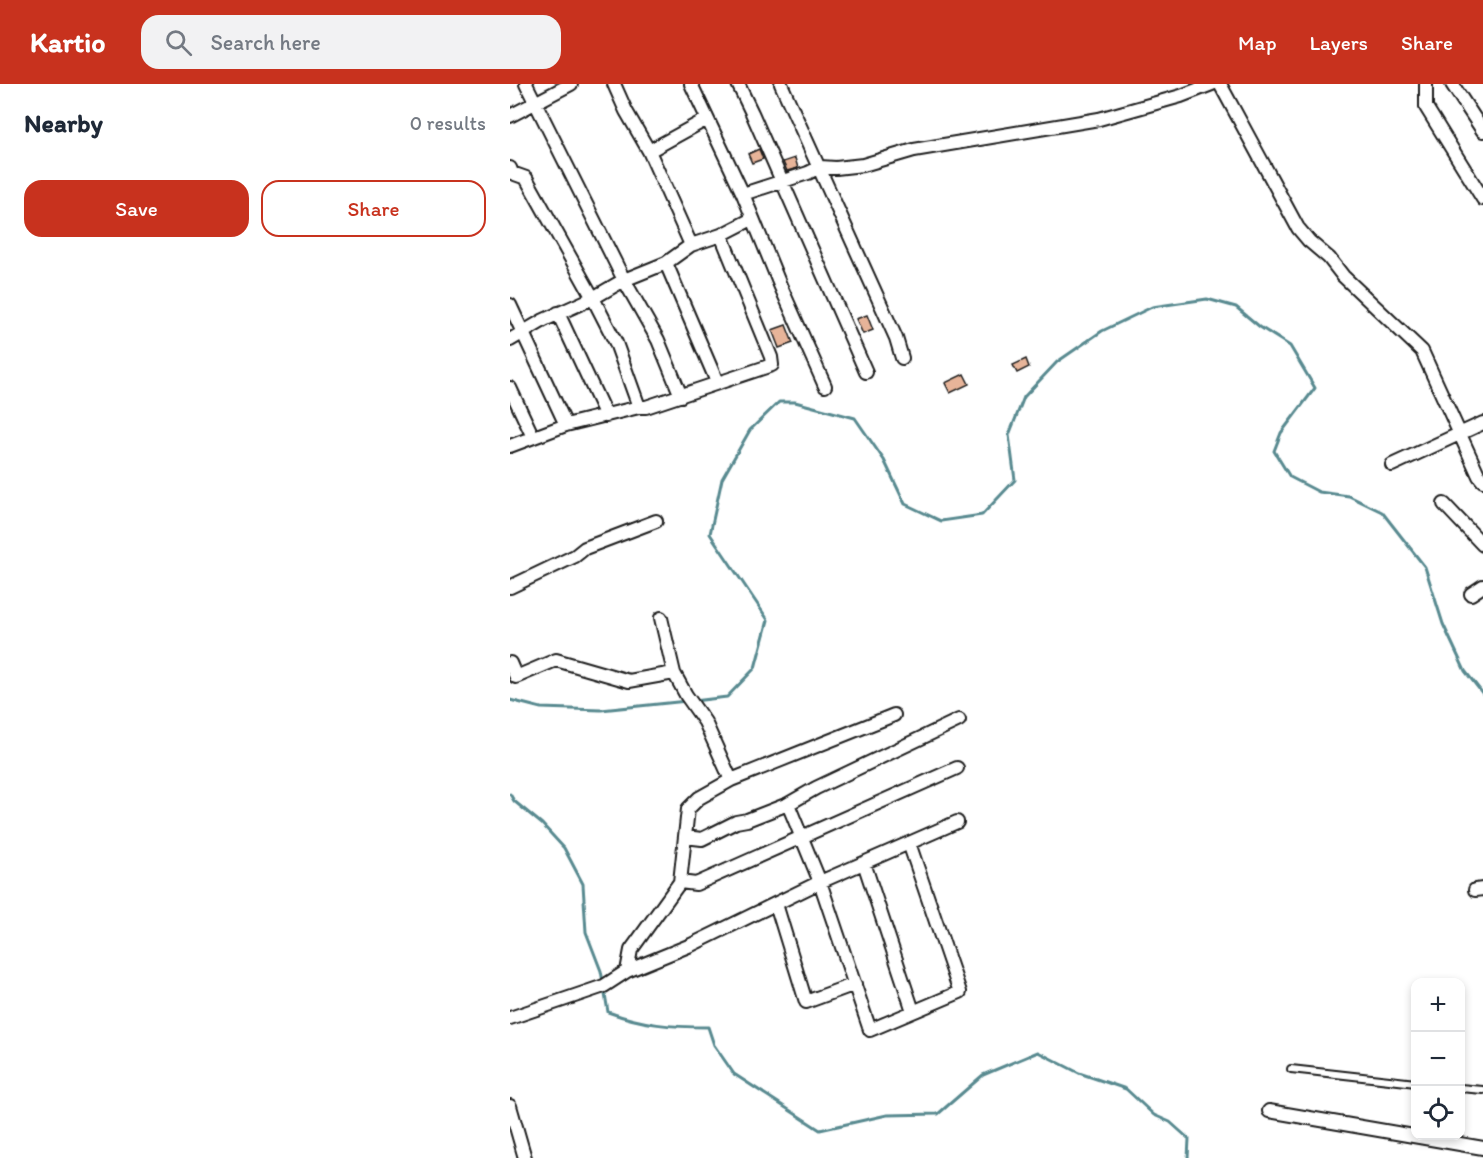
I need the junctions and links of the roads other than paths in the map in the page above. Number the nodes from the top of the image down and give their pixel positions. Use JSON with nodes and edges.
{"nodes":[{"id":1,"x":525,"y":84,"type":"edge"},
{"id":2,"x":571,"y":84,"type":"edge"},
{"id":3,"x":614,"y":84,"type":"edge"},
{"id":4,"x":691,"y":84,"type":"edge"},
{"id":5,"x":738,"y":84,"type":"edge"},
{"id":6,"x":781,"y":84,"type":"edge"},
{"id":7,"x":1212,"y":84,"type":"edge"},
{"id":8,"x":1220,"y":84,"type":"edge"},
{"id":9,"x":1426,"y":84,"type":"edge"},
{"id":10,"x":1452,"y":84,"type":"edge"},
{"id":11,"x":535,"y":102,"type":"junction"},
{"id":12,"x":510,"y":116,"type":"edge"},
{"id":13,"x":707,"y":119,"type":"junction"},
{"id":14,"x":1483,"y":131,"type":"edge"},
{"id":15,"x":649,"y":151,"type":"junction"},
{"id":16,"x":820,"y":166,"type":"junction"},
{"id":17,"x":510,"y":168,"type":"edge"},
{"id":18,"x":781,"y":180,"type":"junction"},
{"id":19,"x":742,"y":194,"type":"junction"},
{"id":20,"x":1483,"y":199,"type":"edge"},
{"id":21,"x":752,"y":219,"type":"junction"},
{"id":22,"x":721,"y":235,"type":"junction"},
{"id":23,"x":691,"y":245,"type":"junction"},
{"id":24,"x":666,"y":263,"type":"junction"},
{"id":25,"x":624,"y":280,"type":"junction"},
{"id":26,"x":593,"y":298,"type":"junction"},
{"id":27,"x":510,"y":304,"type":"edge"},
{"id":28,"x":558,"y":313,"type":"junction"},
{"id":29,"x":524,"y":332,"type":"junction"},
{"id":30,"x":510,"y":340,"type":"edge"},
{"id":31,"x":902,"y":358,"type":"dead end"},
{"id":32,"x":866,"y":372,"type":"dead end"},
{"id":33,"x":717,"y":382,"type":"junction"},
{"id":34,"x":825,"y":386,"type":"dead end"},
{"id":35,"x":510,"y":388,"type":"edge"},
{"id":36,"x":681,"y":396,"type":"junction"},
{"id":37,"x":639,"y":406,"type":"junction"},
{"id":38,"x":606,"y":416,"type":"junction"},
{"id":39,"x":1483,"y":423,"type":"edge"},
{"id":40,"x":566,"y":425,"type":"junction"},
{"id":41,"x":1461,"y":434,"type":"junction"},
{"id":42,"x":533,"y":437,"type":"junction"},
{"id":43,"x":510,"y":446,"type":"edge"},
{"id":44,"x":1392,"y":465,"type":"dead end"},
{"id":45,"x":1483,"y":481,"type":"edge"},
{"id":46,"x":1444,"y":504,"type":"dead end"},
{"id":47,"x":656,"y":521,"type":"dead end"},
{"id":48,"x":1483,"y":545,"type":"edge"},
{"id":49,"x":1483,"y":586,"type":"edge"},
{"id":50,"x":510,"y":587,"type":"edge"},
{"id":51,"x":1471,"y":594,"type":"dead end"},
{"id":52,"x":661,"y":618,"type":"dead end"},
{"id":53,"x":510,"y":663,"type":"edge"},
{"id":54,"x":674,"y":674,"type":"junction"},
{"id":55,"x":894,"y":715,"type":"dead end"},
{"id":56,"x":959,"y":720,"type":"dead end"},
{"id":57,"x":957,"y":768,"type":"dead end"},
{"id":58,"x":731,"y":780,"type":"junction"},
{"id":59,"x":788,"y":804,"type":"junction"},
{"id":60,"x":957,"y":822,"type":"dead end"},
{"id":61,"x":685,"y":837,"type":"junction"},
{"id":62,"x":802,"y":838,"type":"junction"},
{"id":63,"x":909,"y":843,"type":"junction"},
{"id":64,"x":864,"y":863,"type":"junction"},
{"id":65,"x":680,"y":882,"type":"junction"},
{"id":66,"x":820,"y":882,"type":"junction"},
{"id":67,"x":776,"y":904,"type":"junction"},
{"id":68,"x":627,"y":971,"type":"junction"},
{"id":69,"x":855,"y":984,"type":"junction"},
{"id":70,"x":913,"y":1011,"type":"junction"},
{"id":71,"x":510,"y":1018,"type":"edge"},
{"id":72,"x":1291,"y":1069,"type":"dead end"},
{"id":73,"x":1411,"y":1082,"type":"edge"},
{"id":74,"x":1465,"y":1088,"type":"edge"},
{"id":75,"x":1483,"y":1090,"type":"edge"},
{"id":76,"x":510,"y":1106,"type":"edge"},
{"id":77,"x":1269,"y":1111,"type":"dead end"},
{"id":78,"x":1483,"y":1148,"type":"edge"},
{"id":79,"x":525,"y":1158,"type":"edge"}],
"edges":[{"from":1,"to":11,"type":"street"},
{"from":2,"to":11,"type":"street"},
{"from":3,"to":15,"type":"street"},
{"from":4,"to":13,"type":"street"},
{"from":5,"to":18,"type":"street"},
{"from":6,"to":16,"type":"street"},
{"from":7,"to":16,"type":"street"},
{"from":8,"to":41,"type":"street"},
{"from":9,"to":20,"type":"street"},
{"from":10,"to":14,"type":"street"},
{"from":11,"to":12,"type":"street"},
{"from":11,"to":25,"type":"street"},
{"from":13,"to":15,"type":"street"},
{"from":13,"to":19,"type":"street"},
{"from":15,"to":23,"type":"street"},
{"from":16,"to":18,"type":"street"},
{"from":16,"to":31,"type":"street"},
{"from":17,"to":26,"type":"street"},
{"from":18,"to":19,"type":"street"},
{"from":18,"to":32,"type":"street"},
{"from":19,"to":21,"type":"street"},
{"from":21,"to":22,"type":"street"},
{"from":21,"to":34,"type":"street"},
{"from":22,"to":23,"type":"street"},
{"from":22,"to":33,"type":"street"},
{"from":23,"to":24,"type":"street"},
{"from":24,"to":25,"type":"street"},
{"from":24,"to":33,"type":"street"},
{"from":25,"to":26,"type":"street"},
{"from":25,"to":36,"type":"street"},
{"from":26,"to":28,"type":"street"},
{"from":26,"to":37,"type":"street"},
{"from":27,"to":29,"type":"street"},
{"from":28,"to":29,"type":"street"},
{"from":28,"to":38,"type":"street"},
{"from":29,"to":30,"type":"street"},
{"from":29,"to":40,"type":"street"},
{"from":33,"to":36,"type":"street"},
{"from":35,"to":42,"type":"street"},
{"from":36,"to":37,"type":"street"},
{"from":37,"to":38,"type":"street"},
{"from":38,"to":40,"type":"street"},
{"from":39,"to":41,"type":"street"},
{"from":40,"to":42,"type":"street"},
{"from":41,"to":44,"type":"street"},
{"from":41,"to":45,"type":"street"},
{"from":42,"to":43,"type":"street"},
{"from":46,"to":48,"type":"street"},
{"from":47,"to":50,"type":"street"},
{"from":49,"to":51,"type":"street"},
{"from":52,"to":54,"type":"street"},
{"from":53,"to":54,"type":"street"},
{"from":54,"to":58,"type":"street"},
{"from":55,"to":58,"type":"street"},
{"from":56,"to":59,"type":"street"},
{"from":57,"to":62,"type":"street"},
{"from":58,"to":61,"type":"street"},
{"from":59,"to":61,"type":"street"},
{"from":59,"to":62,"type":"street"},
{"from":60,"to":63,"type":"street"},
{"from":61,"to":65,"type":"street"},
{"from":62,"to":65,"type":"street"},
{"from":62,"to":66,"type":"street"},
{"from":63,"to":64,"type":"street"},
{"from":63,"to":70,"type":"street"},
{"from":64,"to":66,"type":"street"},
{"from":64,"to":70,"type":"street"},
{"from":65,"to":68,"type":"street"},
{"from":66,"to":67,"type":"street"},
{"from":66,"to":69,"type":"street"},
{"from":67,"to":68,"type":"street"},
{"from":67,"to":69,"type":"street"},
{"from":68,"to":71,"type":"street"},
{"from":69,"to":70,"type":"street"},
{"from":72,"to":73,"type":"lane"},
{"from":74,"to":75,"type":"lane"},
{"from":76,"to":79,"type":"street"},
{"from":77,"to":78,"type":"street"}]}
